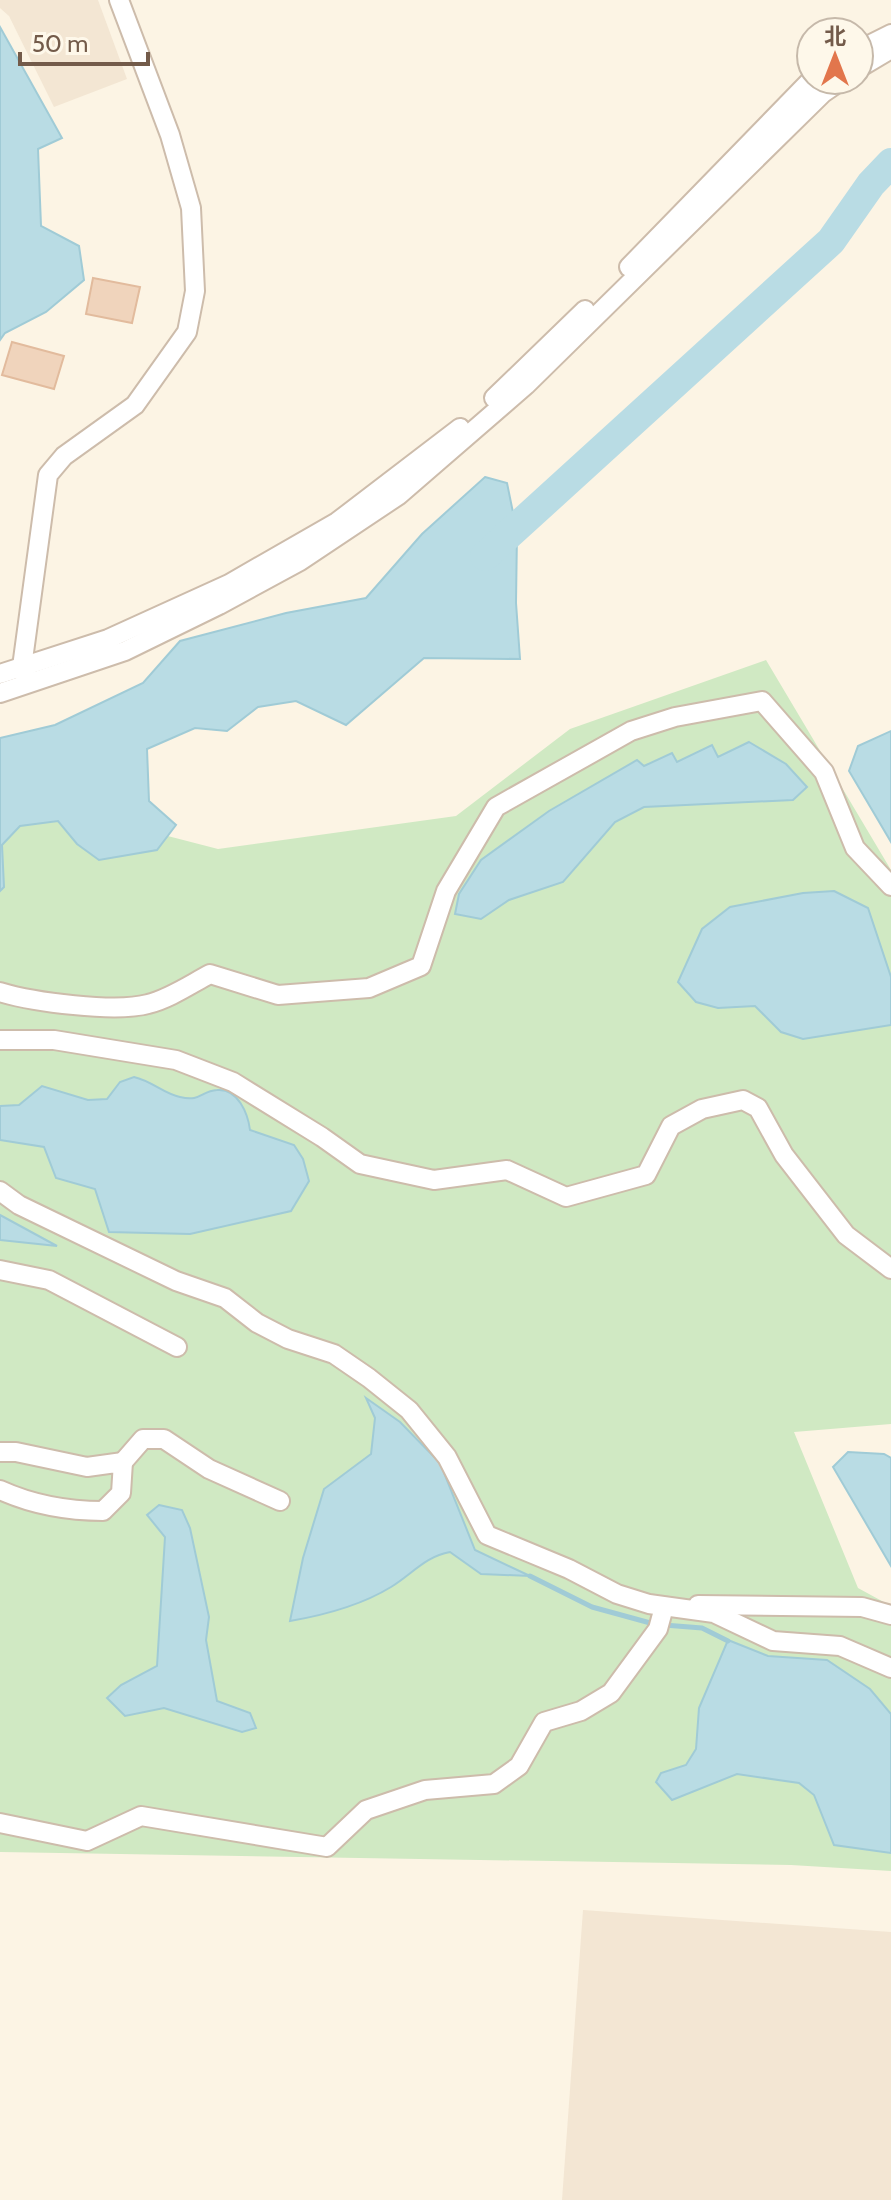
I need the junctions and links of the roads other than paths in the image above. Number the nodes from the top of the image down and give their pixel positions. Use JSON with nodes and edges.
{"nodes":[{"id":1,"x":119,"y":0,"type":"edge"},
{"id":2,"x":795,"y":96,"type":"edge"},
{"id":3,"x":820,"y":96,"type":"edge"},
{"id":4,"x":0,"y":674,"type":"edge"},
{"id":5,"x":26,"y":675,"type":"junction"},
{"id":6,"x":0,"y":693,"type":"edge"},
{"id":7,"x":891,"y":886,"type":"edge"},
{"id":8,"x":0,"y":992,"type":"edge"},
{"id":9,"x":0,"y":1040,"type":"edge"},
{"id":10,"x":0,"y":1191,"type":"edge"},
{"id":11,"x":891,"y":1269,"type":"edge"},
{"id":12,"x":0,"y":1270,"type":"edge"},
{"id":13,"x":177,"y":1347,"type":"dead end"},
{"id":14,"x":0,"y":1452,"type":"edge"},
{"id":15,"x":123,"y":1462,"type":"junction"},
{"id":16,"x":0,"y":1490,"type":"edge"},
{"id":17,"x":280,"y":1501,"type":"dead end"},
{"id":18,"x":664,"y":1607,"type":"junction"},
{"id":19,"x":891,"y":1615,"type":"edge"},
{"id":20,"x":891,"y":1668,"type":"edge"},
{"id":21,"x":0,"y":1823,"type":"edge"}],
"edges":[{"from":1,"to":5,"type":"street"},
{"from":2,"to":5,"type":"street"},
{"from":3,"to":5,"type":"street"},
{"from":4,"to":5,"type":"street"},
{"from":5,"to":6,"type":"street"},
{"from":7,"to":8,"type":"street"},
{"from":9,"to":11,"type":"street"},
{"from":10,"to":18,"type":"street"},
{"from":12,"to":13,"type":"street"},
{"from":14,"to":15,"type":"street"},
{"from":15,"to":16,"type":"street"},
{"from":15,"to":17,"type":"street"},
{"from":18,"to":19,"type":"street"},
{"from":18,"to":20,"type":"street"},
{"from":18,"to":21,"type":"street"}]}
